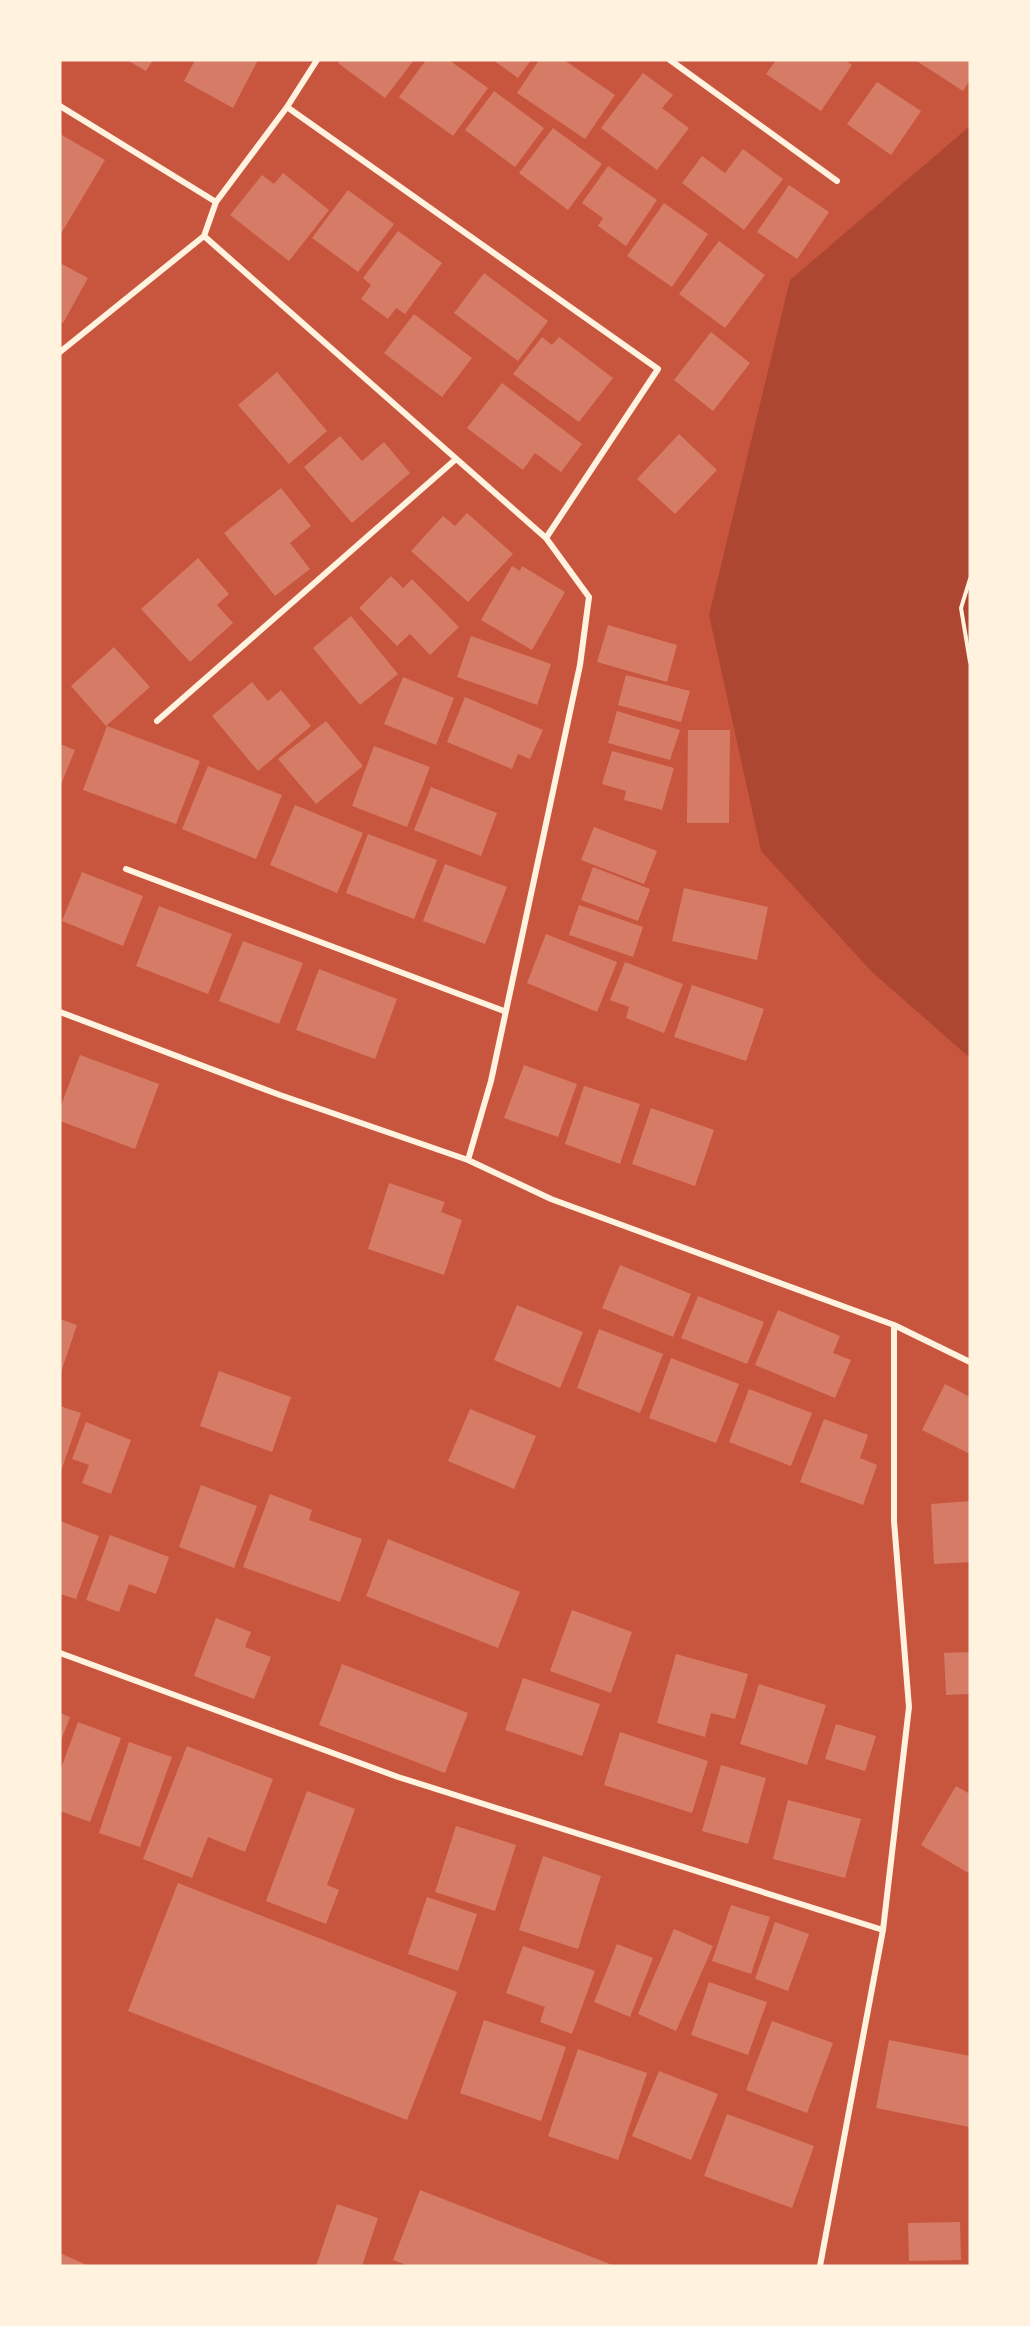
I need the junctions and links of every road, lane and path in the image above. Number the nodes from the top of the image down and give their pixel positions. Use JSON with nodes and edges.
{"nodes":[{"id":1,"x":317,"y":60,"type":"edge"},
{"id":2,"x":670,"y":60,"type":"edge"},
{"id":3,"x":60,"y":106,"type":"edge"},
{"id":4,"x":287,"y":107,"type":"junction"},
{"id":5,"x":837,"y":181,"type":"dead end"},
{"id":6,"x":216,"y":202,"type":"junction"},
{"id":7,"x":204,"y":236,"type":"junction"},
{"id":8,"x":60,"y":352,"type":"edge"},
{"id":9,"x":456,"y":459,"type":"junction"},
{"id":10,"x":546,"y":538,"type":"junction"},
{"id":11,"x":970,"y":579,"type":"edge"},
{"id":12,"x":970,"y":662,"type":"edge"},
{"id":13,"x":157,"y":721,"type":"dead end"},
{"id":14,"x":126,"y":869,"type":"dead end"},
{"id":15,"x":60,"y":1011,"type":"edge"},
{"id":16,"x":504,"y":1011,"type":"junction"},
{"id":17,"x":468,"y":1160,"type":"junction"},
{"id":18,"x":894,"y":1325,"type":"junction"},
{"id":19,"x":970,"y":1362,"type":"edge"},
{"id":20,"x":60,"y":1653,"type":"edge"},
{"id":21,"x":883,"y":1930,"type":"junction"},
{"id":22,"x":820,"y":2266,"type":"edge"}],
"edges":[{"from":1,"to":4,"type":"street"},
{"from":2,"to":5,"type":"street"},
{"from":3,"to":6,"type":"street"},
{"from":4,"to":6,"type":"street"},
{"from":4,"to":10,"type":"street"},
{"from":6,"to":7,"type":"street"},
{"from":7,"to":8,"type":"street"},
{"from":7,"to":9,"type":"street"},
{"from":9,"to":10,"type":"street"},
{"from":9,"to":13,"type":"street"},
{"from":10,"to":16,"type":"street"},
{"from":11,"to":12,"type":"path"},
{"from":14,"to":16,"type":"street"},
{"from":15,"to":17,"type":"street"},
{"from":16,"to":17,"type":"street"},
{"from":17,"to":18,"type":"street"},
{"from":18,"to":19,"type":"street"},
{"from":18,"to":21,"type":"street"},
{"from":20,"to":21,"type":"street"},
{"from":21,"to":22,"type":"street"}]}
